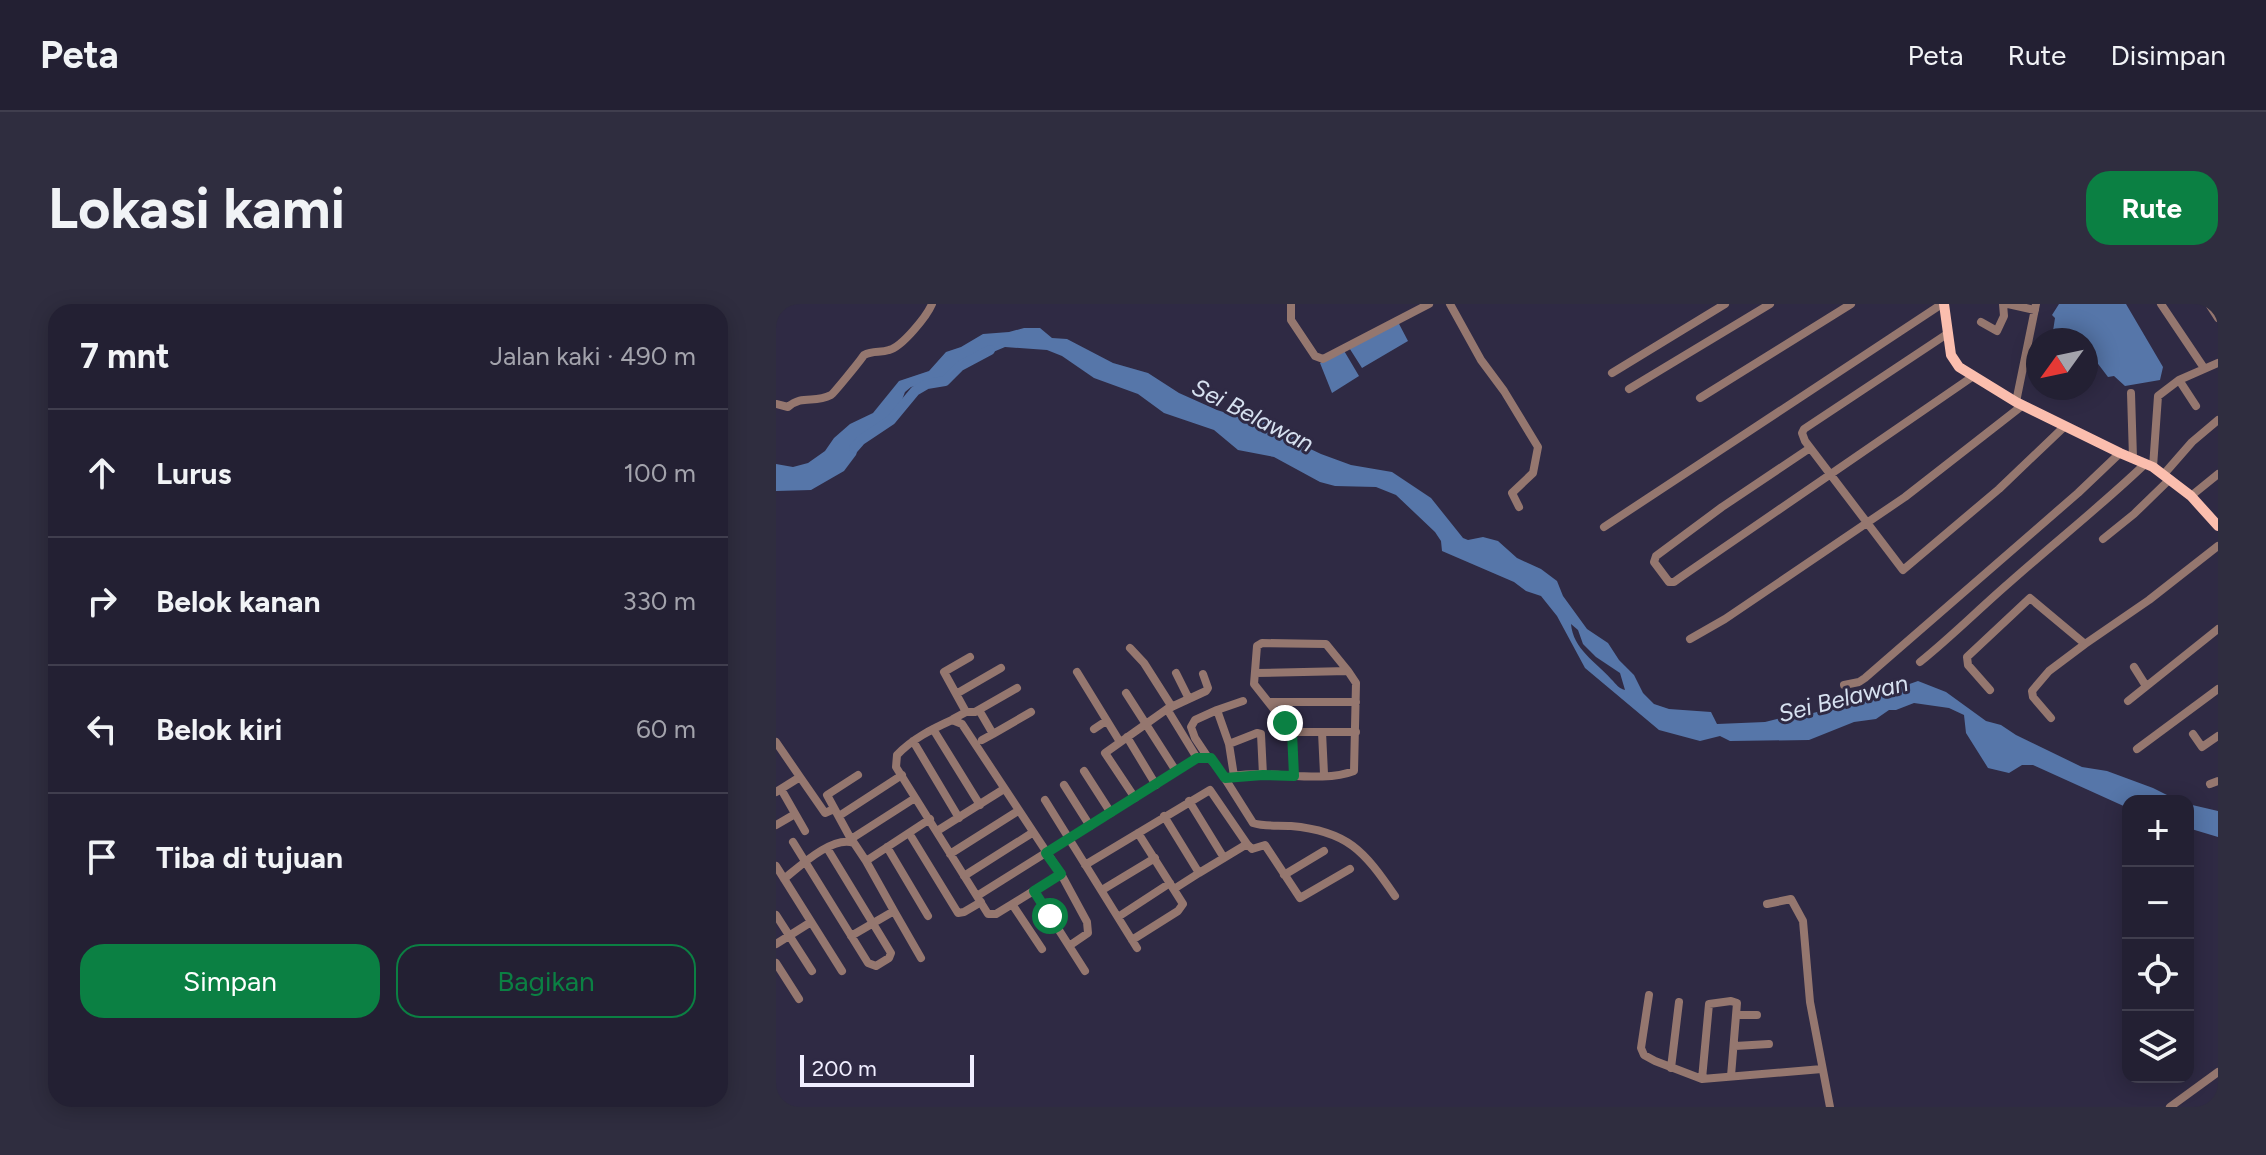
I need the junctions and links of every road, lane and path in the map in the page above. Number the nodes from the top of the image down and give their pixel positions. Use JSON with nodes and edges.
{"nodes":[{"id":1,"x":932,"y":304,"type":"edge"},
{"id":2,"x":1291,"y":304,"type":"edge"},
{"id":3,"x":1429,"y":304,"type":"edge"},
{"id":4,"x":1450,"y":304,"type":"edge"},
{"id":5,"x":1725,"y":304,"type":"edge"},
{"id":6,"x":1770,"y":304,"type":"edge"},
{"id":7,"x":1851,"y":304,"type":"edge"},
{"id":8,"x":1943,"y":304,"type":"edge"},
{"id":9,"x":2005,"y":304,"type":"edge"},
{"id":10,"x":2161,"y":304,"type":"edge"},
{"id":11,"x":2209,"y":304,"type":"edge"},
{"id":12,"x":2035,"y":307,"type":"edge"},
{"id":13,"x":2218,"y":318,"type":"edge"},
{"id":14,"x":1981,"y":322,"type":"dead end"},
{"id":15,"x":1947,"y":334,"type":"junction"},
{"id":16,"x":2218,"y":363,"type":"edge"},
{"id":17,"x":2204,"y":368,"type":"junction"},
{"id":18,"x":1612,"y":373,"type":"dead end"},
{"id":19,"x":1972,"y":377,"type":"junction"},
{"id":20,"x":2179,"y":380,"type":"junction"},
{"id":21,"x":1629,"y":389,"type":"dead end"},
{"id":22,"x":2131,"y":393,"type":"dead end"},
{"id":23,"x":1700,"y":398,"type":"dead end"},
{"id":24,"x":2020,"y":403,"type":"junction"},
{"id":25,"x":776,"y":404,"type":"edge"},
{"id":26,"x":2196,"y":406,"type":"dead end"},
{"id":27,"x":2218,"y":420,"type":"edge"},
{"id":28,"x":2065,"y":426,"type":"junction"},
{"id":29,"x":1810,"y":448,"type":"junction"},
{"id":30,"x":2120,"y":453,"type":"junction"},
{"id":31,"x":2133,"y":458,"type":"junction"},
{"id":32,"x":2149,"y":465,"type":"junction"},
{"id":33,"x":2218,"y":474,"type":"edge"},
{"id":34,"x":1831,"y":476,"type":"junction"},
{"id":35,"x":2167,"y":476,"type":"junction"},
{"id":36,"x":2191,"y":496,"type":"junction"},
{"id":37,"x":1519,"y":507,"type":"dead end"},
{"id":38,"x":1867,"y":523,"type":"junction"},
{"id":39,"x":2218,"y":526,"type":"edge"},
{"id":40,"x":1604,"y":527,"type":"dead end"},
{"id":41,"x":2103,"y":539,"type":"dead end"},
{"id":42,"x":2218,"y":546,"type":"edge"},
{"id":43,"x":2218,"y":629,"type":"edge"},
{"id":44,"x":1690,"y":639,"type":"dead end"},
{"id":45,"x":2085,"y":644,"type":"junction"},
{"id":46,"x":1130,"y":648,"type":"dead end"},
{"id":47,"x":970,"y":657,"type":"dead end"},
{"id":48,"x":1920,"y":662,"type":"dead end"},
{"id":49,"x":2134,"y":667,"type":"dead end"},
{"id":50,"x":1001,"y":668,"type":"dead end"},
{"id":51,"x":1348,"y":671,"type":"junction"},
{"id":52,"x":1077,"y":672,"type":"dead end"},
{"id":53,"x":1176,"y":673,"type":"dead end"},
{"id":54,"x":1255,"y":673,"type":"junction"},
{"id":55,"x":1203,"y":674,"type":"dead end"},
{"id":56,"x":1844,"y":685,"type":"dead end"},
{"id":57,"x":2146,"y":686,"type":"junction"},
{"id":58,"x":1017,"y":688,"type":"dead end"},
{"id":59,"x":2218,"y":689,"type":"edge"},
{"id":60,"x":1990,"y":690,"type":"dead end"},
{"id":61,"x":1126,"y":693,"type":"dead end"},
{"id":62,"x":956,"y":694,"type":"junction"},
{"id":63,"x":1189,"y":699,"type":"junction"},
{"id":64,"x":1243,"y":701,"type":"dead end"},
{"id":65,"x":2128,"y":701,"type":"dead end"},
{"id":66,"x":1271,"y":702,"type":"junction"},
{"id":67,"x":1356,"y":702,"type":"junction"},
{"id":68,"x":1170,"y":708,"type":"junction"},
{"id":69,"x":979,"y":710,"type":"junction"},
{"id":70,"x":1217,"y":710,"type":"junction"},
{"id":71,"x":966,"y":712,"type":"junction"},
{"id":72,"x":1031,"y":712,"type":"dead end"},
{"id":73,"x":2051,"y":718,"type":"dead end"},
{"id":74,"x":952,"y":720,"type":"junction"},
{"id":75,"x":1106,"y":721,"type":"junction"},
{"id":76,"x":1147,"y":722,"type":"junction"},
{"id":77,"x":933,"y":729,"type":"junction"},
{"id":78,"x":1094,"y":729,"type":"dead end"},
{"id":79,"x":1292,"y":732,"type":"junction"},
{"id":80,"x":1322,"y":732,"type":"junction"},
{"id":81,"x":1356,"y":732,"type":"junction"},
{"id":82,"x":993,"y":734,"type":"junction"},
{"id":83,"x":2193,"y":734,"type":"dead end"},
{"id":84,"x":2218,"y":736,"type":"edge"},
{"id":85,"x":982,"y":740,"type":"dead end"},
{"id":86,"x":1123,"y":740,"type":"junction"},
{"id":87,"x":913,"y":741,"type":"junction"},
{"id":88,"x":776,"y":742,"type":"edge"},
{"id":89,"x":1229,"y":744,"type":"junction"},
{"id":90,"x":2137,"y":749,"type":"dead end"},
{"id":91,"x":1202,"y":757,"type":"junction"},
{"id":92,"x":1084,"y":771,"type":"dead end"},
{"id":93,"x":1176,"y":771,"type":"junction"},
{"id":94,"x":1324,"y":774,"type":"junction"},
{"id":95,"x":858,"y":775,"type":"dead end"},
{"id":96,"x":902,"y":775,"type":"junction"},
{"id":97,"x":1263,"y":775,"type":"junction"},
{"id":98,"x":1294,"y":776,"type":"junction"},
{"id":99,"x":800,"y":777,"type":"junction"},
{"id":100,"x":1230,"y":777,"type":"junction"},
{"id":101,"x":1064,"y":785,"type":"dead end"},
{"id":102,"x":1156,"y":785,"type":"junction"},
{"id":103,"x":1094,"y":786,"type":"junction"},
{"id":104,"x":1004,"y":789,"type":"junction"},
{"id":105,"x":777,"y":791,"type":"edge"},
{"id":106,"x":1084,"y":792,"type":"dead end"},
{"id":107,"x":915,"y":798,"type":"junction"},
{"id":108,"x":1135,"y":798,"type":"junction"},
{"id":109,"x":1045,"y":800,"type":"dead end"},
{"id":110,"x":1189,"y":801,"type":"junction"},
{"id":111,"x":980,"y":805,"type":"junction"},
{"id":112,"x":1018,"y":811,"type":"junction"},
{"id":113,"x":836,"y":812,"type":"junction"},
{"id":114,"x":1111,"y":813,"type":"junction"},
{"id":115,"x":795,"y":814,"type":"junction"},
{"id":116,"x":1164,"y":816,"type":"junction"},
{"id":117,"x":959,"y":818,"type":"junction"},
{"id":118,"x":930,"y":819,"type":"junction"},
{"id":119,"x":776,"y":825,"type":"edge"},
{"id":120,"x":1090,"y":826,"type":"junction"},
{"id":121,"x":805,"y":831,"type":"dead end"},
{"id":122,"x":937,"y":831,"type":"junction"},
{"id":123,"x":909,"y":833,"type":"junction"},
{"id":124,"x":1032,"y":833,"type":"junction"},
{"id":125,"x":1138,"y":833,"type":"junction"},
{"id":126,"x":1069,"y":839,"type":"junction"},
{"id":127,"x":851,"y":840,"type":"junction"},
{"id":128,"x":793,"y":842,"type":"dead end"},
{"id":129,"x":1247,"y":844,"type":"junction"},
{"id":130,"x":887,"y":847,"type":"junction"},
{"id":131,"x":827,"y":848,"type":"junction"},
{"id":132,"x":1324,"y":851,"type":"dead end"},
{"id":133,"x":1046,"y":853,"type":"junction"},
{"id":134,"x":950,"y":854,"type":"junction"},
{"id":135,"x":1155,"y":858,"type":"junction"},
{"id":136,"x":1224,"y":858,"type":"junction"},
{"id":137,"x":806,"y":861,"type":"junction"},
{"id":138,"x":866,"y":861,"type":"junction"},
{"id":139,"x":1085,"y":865,"type":"junction"},
{"id":140,"x":776,"y":866,"type":"edge"},
{"id":141,"x":1350,"y":869,"type":"dead end"},
{"id":142,"x":1199,"y":873,"type":"junction"},
{"id":143,"x":1061,"y":874,"type":"junction"},
{"id":144,"x":1284,"y":875,"type":"junction"},
{"id":145,"x":964,"y":876,"type":"junction"},
{"id":146,"x":784,"y":879,"type":"junction"},
{"id":147,"x":1172,"y":886,"type":"junction"},
{"id":148,"x":1102,"y":890,"type":"junction"},
{"id":149,"x":1034,"y":891,"type":"junction"},
{"id":150,"x":1395,"y":896,"type":"dead end"},
{"id":151,"x":979,"y":899,"type":"junction"},
{"id":152,"x":1012,"y":904,"type":"junction"},
{"id":153,"x":1767,"y":904,"type":"dead end"},
{"id":154,"x":894,"y":911,"type":"junction"},
{"id":155,"x":776,"y":915,"type":"edge"},
{"id":156,"x":928,"y":916,"type":"dead end"},
{"id":157,"x":1118,"y":917,"type":"junction"},
{"id":158,"x":811,"y":922,"type":"junction"},
{"id":159,"x":873,"y":923,"type":"junction"},
{"id":160,"x":790,"y":936,"type":"junction"},
{"id":161,"x":851,"y":936,"type":"junction"},
{"id":162,"x":776,"y":944,"type":"edge"},
{"id":163,"x":1069,"y":946,"type":"junction"},
{"id":164,"x":1042,"y":949,"type":"dead end"},
{"id":165,"x":921,"y":958,"type":"dead end"},
{"id":166,"x":776,"y":963,"type":"edge"},
{"id":167,"x":812,"y":971,"type":"dead end"},
{"id":168,"x":842,"y":971,"type":"dead end"},
{"id":169,"x":1085,"y":971,"type":"dead end"},
{"id":170,"x":1649,"y":995,"type":"dead end"},
{"id":171,"x":799,"y":999,"type":"dead end"},
{"id":172,"x":1679,"y":1002,"type":"dead end"},
{"id":173,"x":1737,"y":1015,"type":"junction"},
{"id":174,"x":1757,"y":1015,"type":"dead end"},
{"id":175,"x":1769,"y":1044,"type":"dead end"},
{"id":176,"x":1735,"y":1046,"type":"junction"},
{"id":177,"x":1671,"y":1068,"type":"junction"},
{"id":178,"x":1822,"y":1069,"type":"junction"},
{"id":179,"x":2218,"y":1072,"type":"edge"},
{"id":180,"x":1731,"y":1076,"type":"junction"},
{"id":181,"x":1702,"y":1079,"type":"junction"},
{"id":182,"x":1830,"y":1107,"type":"edge"},
{"id":183,"x":2170,"y":1107,"type":"edge"}],
"edges":[{"from":1,"to":25,"type":"street"},
{"from":2,"to":3,"type":"street"},
{"from":4,"to":37,"type":"street"},
{"from":5,"to":18,"type":"street"},
{"from":6,"to":21,"type":"street"},
{"from":7,"to":23,"type":"street"},
{"from":8,"to":15,"type":"main road"},
{"from":8,"to":40,"type":"street"},
{"from":9,"to":12,"type":"street"},
{"from":9,"to":14,"type":"street"},
{"from":10,"to":17,"type":"street"},
{"from":11,"to":13,"type":"street"},
{"from":12,"to":24,"type":"street"},
{"from":15,"to":19,"type":"main road"},
{"from":15,"to":29,"type":"street"},
{"from":16,"to":17,"type":"street"},
{"from":17,"to":20,"type":"street"},
{"from":19,"to":24,"type":"main road"},
{"from":19,"to":34,"type":"street"},
{"from":20,"to":26,"type":"street"},
{"from":20,"to":32,"type":"street"},
{"from":22,"to":31,"type":"street"},
{"from":24,"to":28,"type":"main road"},
{"from":24,"to":38,"type":"street"},
{"from":27,"to":35,"type":"street"},
{"from":28,"to":30,"type":"main road"},
{"from":28,"to":38,"type":"street"},
{"from":29,"to":34,"type":"street"},
{"from":29,"to":34,"type":"street"},
{"from":30,"to":31,"type":"main road"},
{"from":30,"to":56,"type":"street"},
{"from":31,"to":32,"type":"main road"},
{"from":32,"to":35,"type":"main road"},
{"from":32,"to":48,"type":"street"},
{"from":33,"to":36,"type":"street"},
{"from":34,"to":38,"type":"street"},
{"from":35,"to":36,"type":"main road"},
{"from":35,"to":41,"type":"street"},
{"from":36,"to":39,"type":"main road"},
{"from":38,"to":44,"type":"street"},
{"from":42,"to":45,"type":"street"},
{"from":43,"to":57,"type":"street"},
{"from":45,"to":60,"type":"street"},
{"from":45,"to":73,"type":"street"},
{"from":46,"to":68,"type":"street"},
{"from":47,"to":62,"type":"street"},
{"from":49,"to":57,"type":"street"},
{"from":50,"to":62,"type":"street"},
{"from":51,"to":54,"type":"street"},
{"from":51,"to":54,"type":"street"},
{"from":51,"to":67,"type":"street"},
{"from":52,"to":75,"type":"street"},
{"from":53,"to":63,"type":"street"},
{"from":54,"to":66,"type":"street"},
{"from":55,"to":63,"type":"street"},
{"from":57,"to":65,"type":"street"},
{"from":58,"to":69,"type":"street"},
{"from":59,"to":90,"type":"street"},
{"from":61,"to":76,"type":"street"},
{"from":62,"to":71,"type":"street"},
{"from":63,"to":68,"type":"street"},
{"from":64,"to":70,"type":"street"},
{"from":66,"to":67,"type":"street"},
{"from":66,"to":79,"type":"street"},
{"from":67,"to":81,"type":"street"},
{"from":68,"to":76,"type":"street"},
{"from":68,"to":91,"type":"street"},
{"from":69,"to":71,"type":"street"},
{"from":69,"to":82,"type":"street"},
{"from":70,"to":89,"type":"street"},
{"from":70,"to":91,"type":"street"},
{"from":71,"to":74,"type":"street"},
{"from":72,"to":82,"type":"street"},
{"from":74,"to":77,"type":"street"},
{"from":74,"to":104,"type":"street"},
{"from":75,"to":78,"type":"street"},
{"from":75,"to":86,"type":"street"},
{"from":76,"to":86,"type":"street"},
{"from":76,"to":93,"type":"street"},
{"from":77,"to":87,"type":"street"},
{"from":77,"to":111,"type":"street"},
{"from":79,"to":80,"type":"street"},
{"from":79,"to":98,"type":"street"},
{"from":80,"to":81,"type":"street"},
{"from":80,"to":94,"type":"street"},
{"from":81,"to":94,"type":"street"},
{"from":82,"to":85,"type":"street"},
{"from":83,"to":84,"type":"street"},
{"from":86,"to":102,"type":"street"},
{"from":86,"to":108,"type":"street"},
{"from":87,"to":96,"type":"street"},
{"from":87,"to":117,"type":"street"},
{"from":88,"to":99,"type":"street"},
{"from":89,"to":97,"type":"street"},
{"from":89,"to":100,"type":"street"},
{"from":91,"to":93,"type":"street"},
{"from":91,"to":100,"type":"street"},
{"from":92,"to":103,"type":"street"},
{"from":93,"to":102,"type":"street"},
{"from":94,"to":98,"type":"street"},
{"from":95,"to":113,"type":"street"},
{"from":96,"to":107,"type":"street"},
{"from":96,"to":113,"type":"street"},
{"from":97,"to":98,"type":"street"},
{"from":97,"to":100,"type":"street"},
{"from":99,"to":105,"type":"street"},
{"from":99,"to":113,"type":"street"},
{"from":100,"to":150,"type":"street"},
{"from":101,"to":120,"type":"street"},
{"from":102,"to":108,"type":"street"},
{"from":103,"to":106,"type":"street"},
{"from":103,"to":114,"type":"street"},
{"from":104,"to":111,"type":"street"},
{"from":104,"to":112,"type":"street"},
{"from":105,"to":115,"type":"street"},
{"from":107,"to":118,"type":"street"},
{"from":107,"to":127,"type":"street"},
{"from":108,"to":114,"type":"street"},
{"from":109,"to":126,"type":"street"},
{"from":110,"to":116,"type":"street"},
{"from":110,"to":129,"type":"street"},
{"from":110,"to":136,"type":"street"},
{"from":111,"to":117,"type":"street"},
{"from":112,"to":124,"type":"street"},
{"from":112,"to":134,"type":"street"},
{"from":113,"to":127,"type":"street"},
{"from":114,"to":120,"type":"street"},
{"from":115,"to":119,"type":"street"},
{"from":115,"to":121,"type":"street"},
{"from":116,"to":125,"type":"street"},
{"from":116,"to":142,"type":"street"},
{"from":117,"to":122,"type":"street"},
{"from":118,"to":122,"type":"street"},
{"from":118,"to":123,"type":"street"},
{"from":120,"to":126,"type":"street"},
{"from":122,"to":134,"type":"street"},
{"from":123,"to":130,"type":"street"},
{"from":123,"to":151,"type":"street"},
{"from":124,"to":133,"type":"street"},
{"from":124,"to":145,"type":"street"},
{"from":125,"to":135,"type":"street"},
{"from":125,"to":139,"type":"street"},
{"from":126,"to":133,"type":"street"},
{"from":126,"to":139,"type":"street"},
{"from":127,"to":131,"type":"street"},
{"from":127,"to":138,"type":"street"},
{"from":128,"to":137,"type":"street"},
{"from":129,"to":136,"type":"street"},
{"from":129,"to":144,"type":"street"},
{"from":130,"to":138,"type":"street"},
{"from":130,"to":156,"type":"street"},
{"from":131,"to":137,"type":"street"},
{"from":131,"to":159,"type":"street"},
{"from":132,"to":144,"type":"street"},
{"from":133,"to":143,"type":"street"},
{"from":133,"to":151,"type":"street"},
{"from":134,"to":145,"type":"street"},
{"from":135,"to":147,"type":"street"},
{"from":135,"to":148,"type":"street"},
{"from":136,"to":142,"type":"street"},
{"from":137,"to":146,"type":"street"},
{"from":137,"to":161,"type":"street"},
{"from":138,"to":154,"type":"street"},
{"from":139,"to":148,"type":"street"},
{"from":140,"to":146,"type":"street"},
{"from":141,"to":144,"type":"street"},
{"from":142,"to":147,"type":"street"},
{"from":143,"to":149,"type":"street"},
{"from":143,"to":163,"type":"street"},
{"from":145,"to":151,"type":"street"},
{"from":146,"to":158,"type":"street"},
{"from":147,"to":157,"type":"street"},
{"from":147,"to":157,"type":"street"},
{"from":148,"to":157,"type":"street"},
{"from":149,"to":152,"type":"street"},
{"from":149,"to":163,"type":"street"},
{"from":151,"to":152,"type":"street"},
{"from":152,"to":164,"type":"street"},
{"from":153,"to":178,"type":"street"},
{"from":154,"to":159,"type":"street"},
{"from":154,"to":165,"type":"street"},
{"from":155,"to":160,"type":"street"},
{"from":158,"to":160,"type":"street"},
{"from":158,"to":168,"type":"street"},
{"from":159,"to":161,"type":"street"},
{"from":159,"to":161,"type":"street"},
{"from":160,"to":162,"type":"street"},
{"from":160,"to":167,"type":"street"},
{"from":163,"to":169,"type":"street"},
{"from":166,"to":171,"type":"street"},
{"from":170,"to":177,"type":"street"},
{"from":172,"to":177,"type":"street"},
{"from":173,"to":174,"type":"street"},
{"from":173,"to":176,"type":"street"},
{"from":173,"to":181,"type":"street"},
{"from":175,"to":176,"type":"street"},
{"from":176,"to":180,"type":"street"},
{"from":177,"to":181,"type":"street"},
{"from":178,"to":180,"type":"street"},
{"from":178,"to":182,"type":"street"},
{"from":179,"to":183,"type":"street"},
{"from":180,"to":181,"type":"street"}]}
